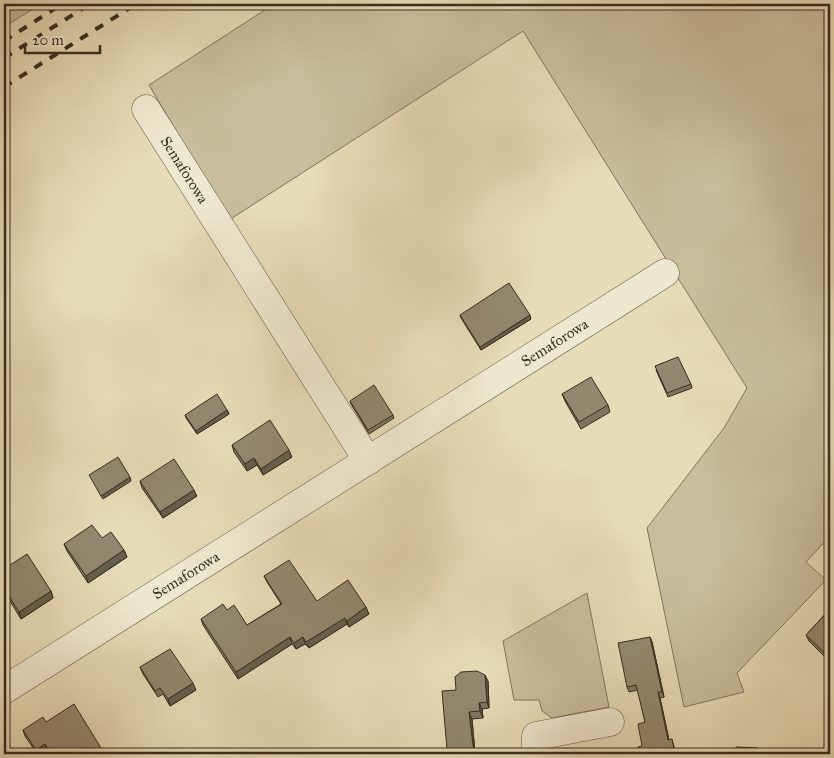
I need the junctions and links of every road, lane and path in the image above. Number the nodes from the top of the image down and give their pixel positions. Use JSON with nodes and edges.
{"nodes":[{"id":1,"x":146,"y":109,"type":"dead end"},
{"id":2,"x":665,"y":273,"type":"dead end"},
{"id":3,"x":368,"y":460,"type":"junction"},
{"id":4,"x":4,"y":690,"type":"edge"},
{"id":5,"x":610,"y":722,"type":"dead end"},
{"id":6,"x":535,"y":754,"type":"edge"}],
"edges":[{"from":1,"to":3,"type":"street","name":"Semaforowa"},
{"from":2,"to":3,"type":"street","name":"Semaforowa"},
{"from":3,"to":4,"type":"street","name":"Semaforowa"},
{"from":5,"to":6,"type":"street"}]}
